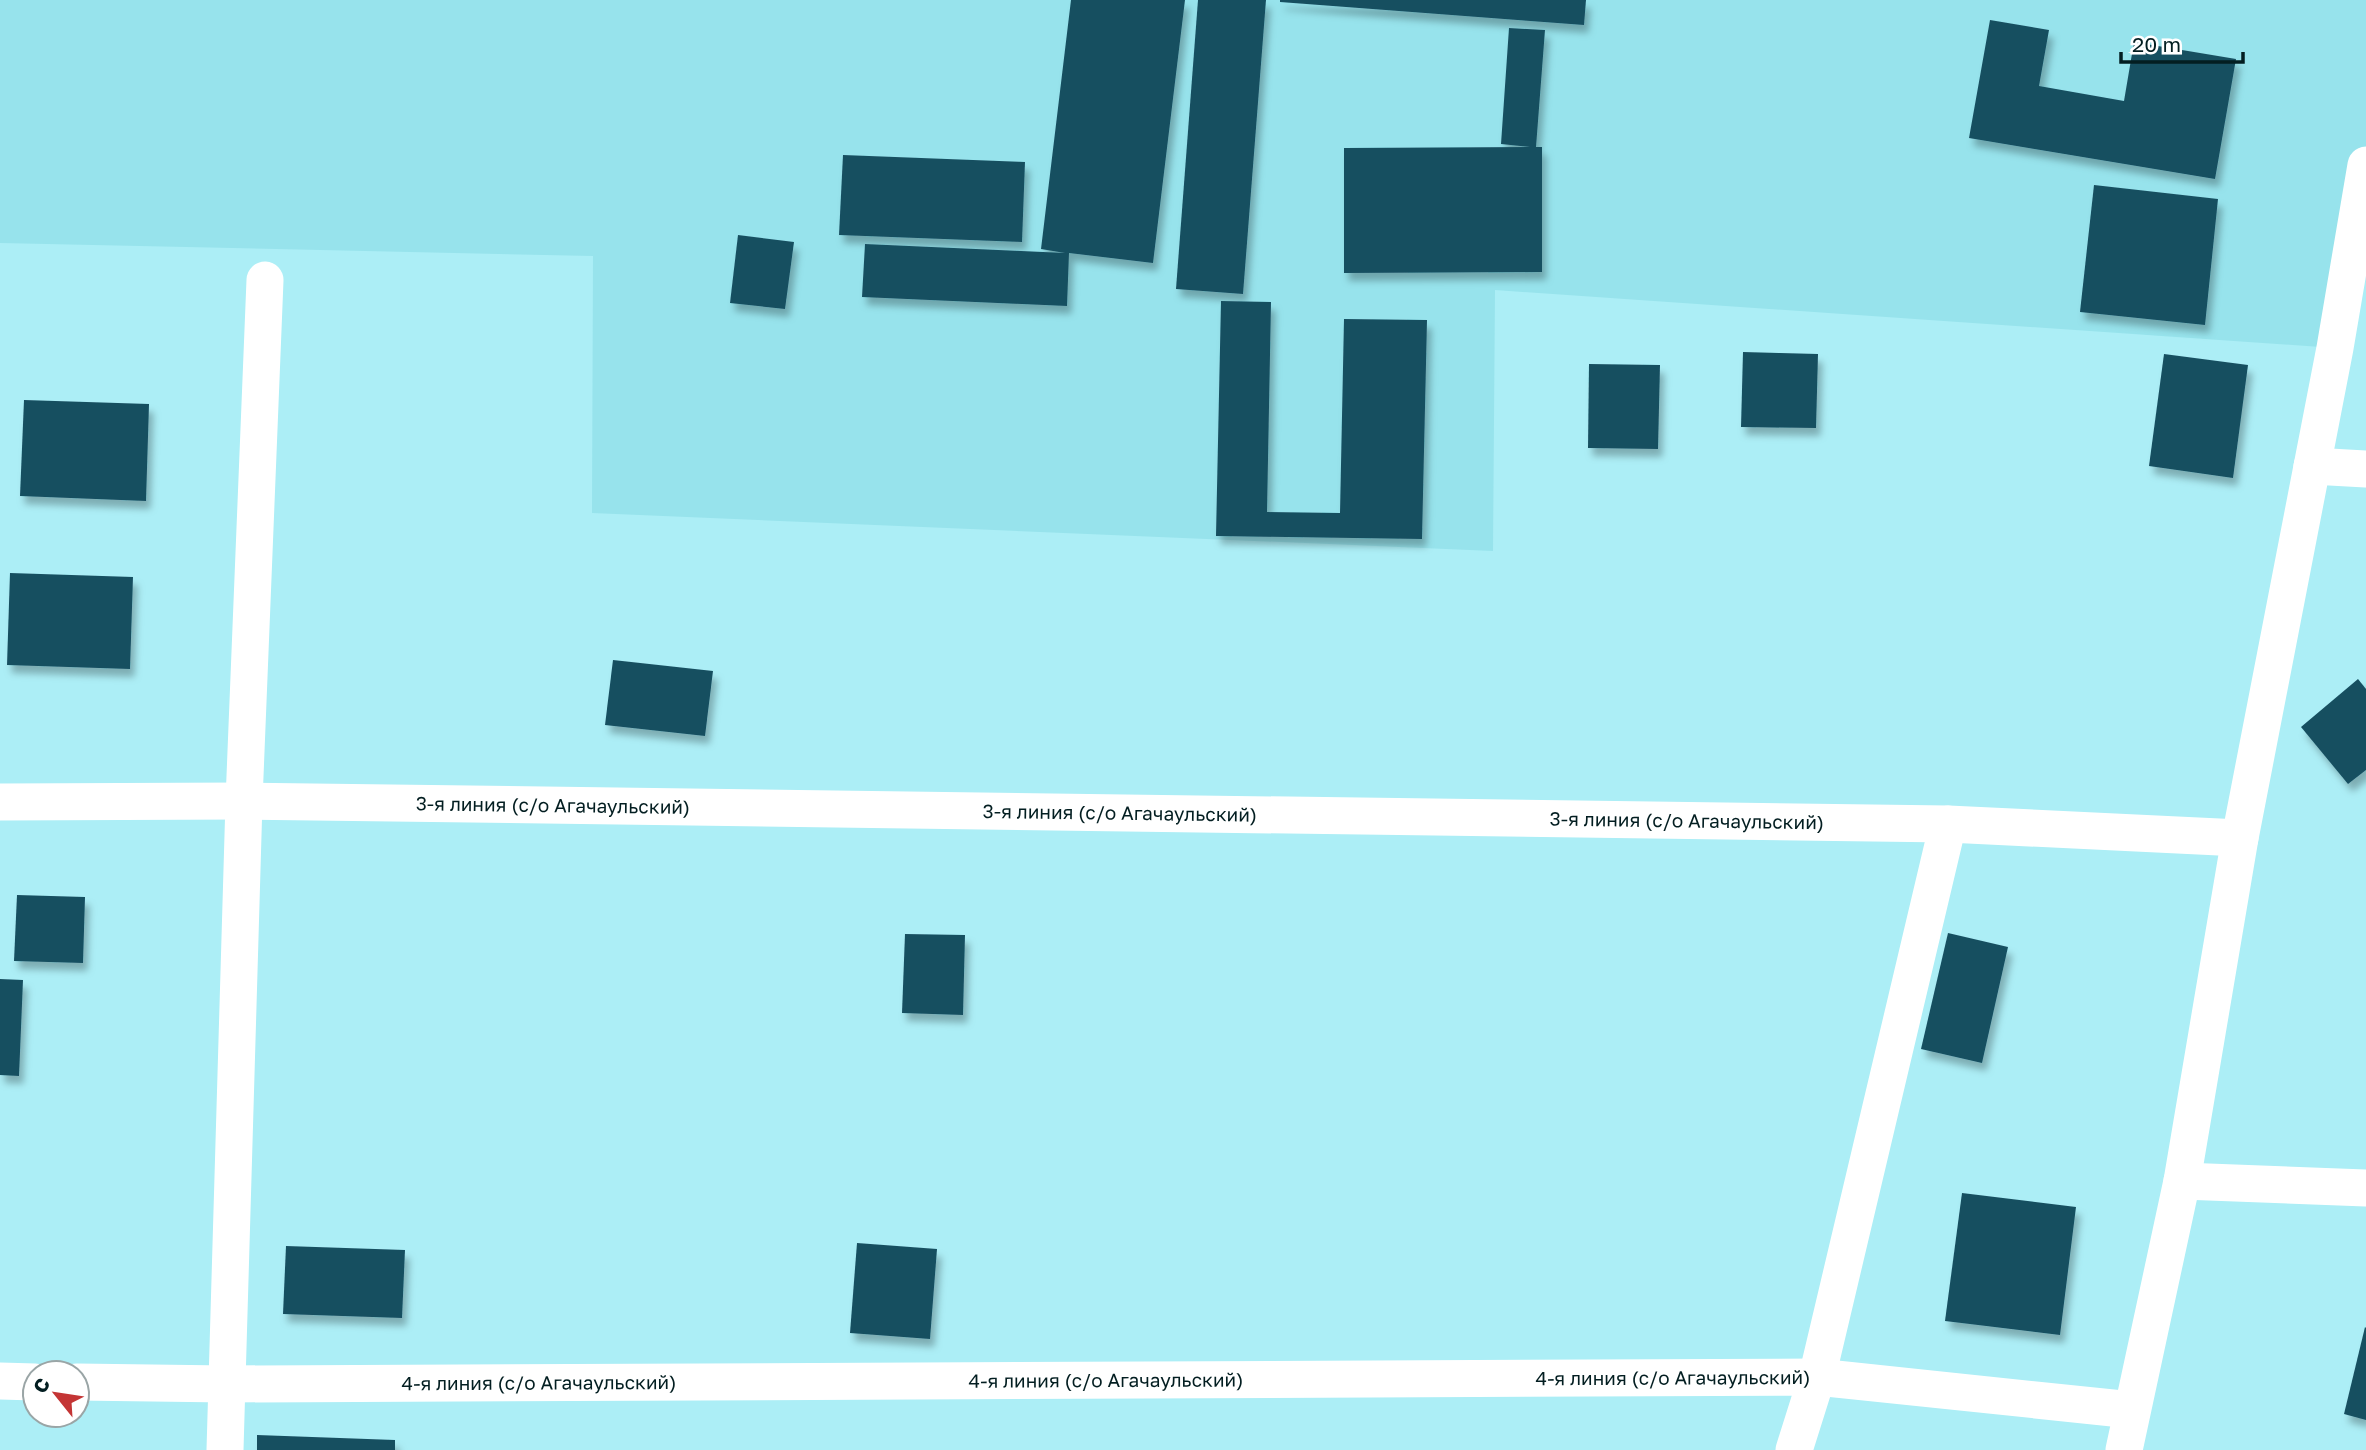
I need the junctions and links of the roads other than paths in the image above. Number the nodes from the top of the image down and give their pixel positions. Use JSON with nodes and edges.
{"nodes":[{"id":1,"x":2366,"y":165,"type":"edge"},
{"id":2,"x":265,"y":280,"type":"dead end"},
{"id":3,"x":2312,"y":466,"type":"junction"},
{"id":4,"x":2366,"y":469,"type":"edge"},
{"id":5,"x":244,"y":801,"type":"junction"},
{"id":6,"x":0,"y":802,"type":"edge"},
{"id":7,"x":1948,"y":824,"type":"junction"},
{"id":8,"x":2240,"y":838,"type":"junction"},
{"id":9,"x":2182,"y":1181,"type":"junction"},
{"id":10,"x":2366,"y":1188,"type":"edge"},
{"id":11,"x":1817,"y":1377,"type":"junction"},
{"id":12,"x":0,"y":1381,"type":"edge"},
{"id":13,"x":21,"y":1382,"type":"edge"},
{"id":14,"x":91,"y":1382,"type":"edge"},
{"id":15,"x":227,"y":1384,"type":"junction"},
{"id":16,"x":2132,"y":1410,"type":"junction"},
{"id":17,"x":225,"y":1450,"type":"edge"},
{"id":18,"x":1794,"y":1450,"type":"edge"},
{"id":19,"x":2124,"y":1450,"type":"edge"}],
"edges":[{"from":1,"to":3,"type":"street"},
{"from":2,"to":5,"type":"street"},
{"from":3,"to":4,"type":"street"},
{"from":3,"to":8,"type":"street"},
{"from":5,"to":6,"type":"street","name":"3-я линия (с/о Агачаульский)"},
{"from":5,"to":7,"type":"street","name":"3-я линия (с/о Агачаульский)"},
{"from":5,"to":15,"type":"street"},
{"from":7,"to":8,"type":"street","name":"3-я линия (с/о Агачаульский)"},
{"from":7,"to":11,"type":"street"},
{"from":8,"to":9,"type":"street"},
{"from":9,"to":10,"type":"street"},
{"from":9,"to":16,"type":"street"},
{"from":11,"to":15,"type":"street","name":"4-я линия (с/о Агачаульский)"},
{"from":11,"to":16,"type":"street","name":"4-я линия (с/о Агачаульский)"},
{"from":11,"to":18,"type":"street"},
{"from":12,"to":13,"type":"street"},
{"from":14,"to":15,"type":"street","name":"4-я линия (с/о Агачаульский)"},
{"from":15,"to":17,"type":"street"},
{"from":16,"to":19,"type":"street"}]}
